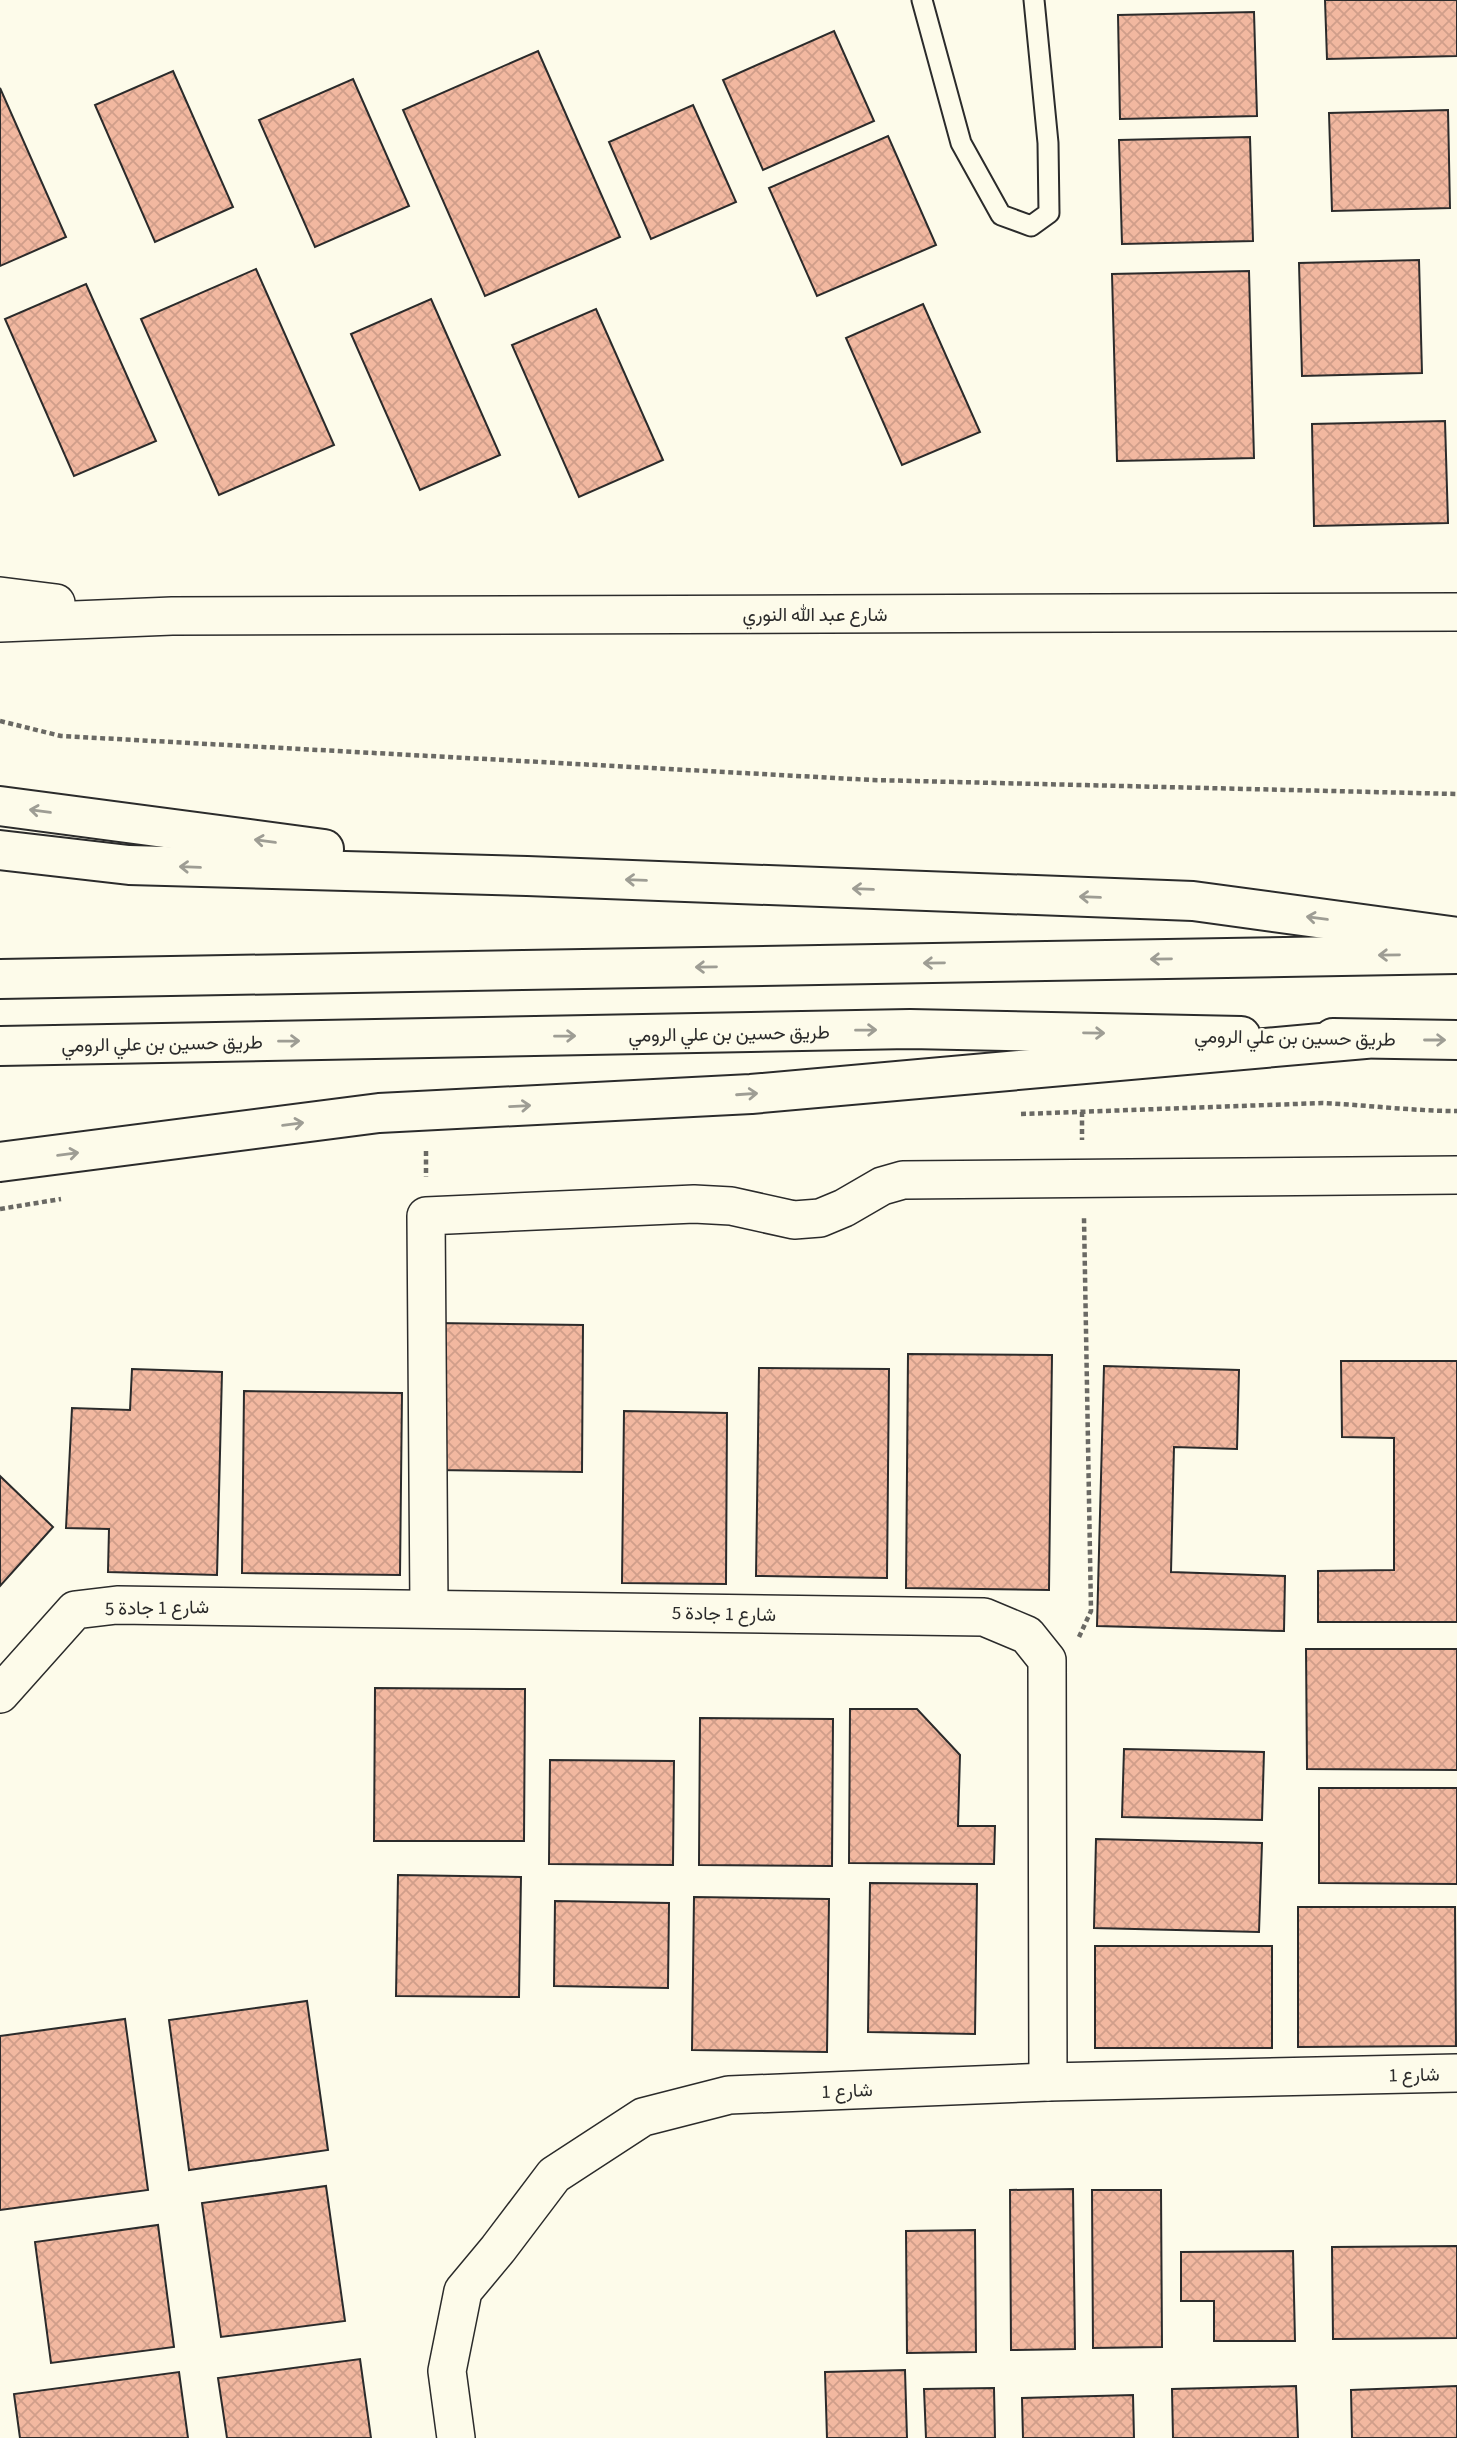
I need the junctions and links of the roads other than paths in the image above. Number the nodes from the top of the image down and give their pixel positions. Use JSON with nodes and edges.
{"nodes":[{"id":1,"x":922,"y":0,"type":"edge"},
{"id":2,"x":1034,"y":0,"type":"edge"},
{"id":3,"x":0,"y":596,"type":"edge"},
{"id":4,"x":1457,"y":612,"type":"edge"},
{"id":5,"x":172,"y":616,"type":"junction"},
{"id":6,"x":0,"y":623,"type":"edge"},
{"id":7,"x":0,"y":806,"type":"edge"},
{"id":8,"x":0,"y":850,"type":"edge"},
{"id":9,"x":527,"y":876,"type":"junction"},
{"id":10,"x":1457,"y":937,"type":"edge"},
{"id":11,"x":1457,"y":954,"type":"edge"},
{"id":12,"x":0,"y":979,"type":"edge"},
{"id":13,"x":1364,"y":1039,"type":"junction"},
{"id":14,"x":1457,"y":1040,"type":"edge"},
{"id":15,"x":0,"y":1046,"type":"edge"},
{"id":16,"x":0,"y":1162,"type":"edge"},
{"id":17,"x":1457,"y":1175,"type":"edge"},
{"id":18,"x":429,"y":1608,"type":"junction"},
{"id":19,"x":0,"y":1694,"type":"edge"},
{"id":20,"x":1457,"y":2073,"type":"edge"},
{"id":21,"x":1048,"y":2082,"type":"junction"},
{"id":22,"x":456,"y":2438,"type":"edge"}],
"edges":[{"from":1,"to":2,"type":"lane"},
{"from":3,"to":5,"type":"street","name":"شارع عبد الله النوري"},
{"from":4,"to":5,"type":"street","name":"شارع عبد الله النوري"},
{"from":5,"to":6,"type":"street","name":"شارع عبد الله النوري"},
{"from":9,"to":7,"type":"highway","one_way":true},
{"from":9,"to":8,"type":"highway","one_way":true},
{"from":10,"to":9,"type":"highway","one_way":true},
{"from":11,"to":12,"type":"highway","one_way":true},
{"from":13,"to":14,"type":"highway","name":"طريق حسين بن علي الرومي","one_way":true},
{"from":15,"to":13,"type":"highway","name":"طريق حسين بن علي الرومي","one_way":true},
{"from":16,"to":13,"type":"highway","one_way":true},
{"from":17,"to":18,"type":"street"},
{"from":18,"to":19,"type":"street","name":"شارع 1 جادة 5"},
{"from":18,"to":21,"type":"street","name":"شارع 1 جادة 5"},
{"from":20,"to":21,"type":"street","name":"شارع 1"},
{"from":21,"to":22,"type":"street","name":"شارع 1"}]}
